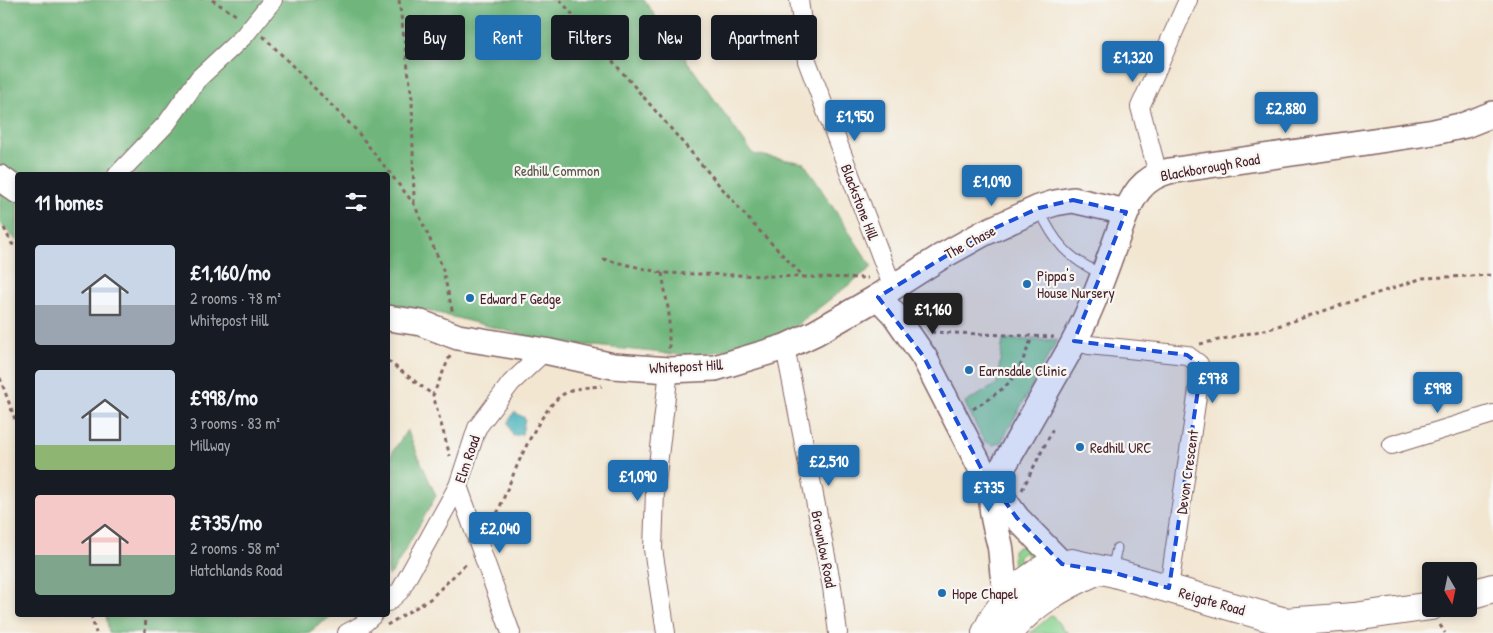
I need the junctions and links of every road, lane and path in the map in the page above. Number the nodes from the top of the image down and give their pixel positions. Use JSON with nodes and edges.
{"nodes":[{"id":1,"x":212,"y":0,"type":"edge"},
{"id":2,"x":273,"y":0,"type":"edge"},
{"id":3,"x":399,"y":0,"type":"edge"},
{"id":4,"x":560,"y":0,"type":"edge"},
{"id":5,"x":799,"y":0,"type":"edge"},
{"id":6,"x":1188,"y":0,"type":"edge"},
{"id":7,"x":252,"y":26,"type":"junction"},
{"id":8,"x":1493,"y":114,"type":"edge"},
{"id":9,"x":119,"y":172,"type":"edge"},
{"id":10,"x":389,"y":172,"type":"edge"},
{"id":11,"x":390,"y":173,"type":"edge"},
{"id":12,"x":1158,"y":174,"type":"junction"},
{"id":13,"x":0,"y":178,"type":"edge"},
{"id":14,"x":15,"y":189,"type":"edge"},
{"id":15,"x":1039,"y":208,"type":"junction"},
{"id":16,"x":1126,"y":212,"type":"junction"},
{"id":17,"x":4,"y":228,"type":"dead end"},
{"id":18,"x":15,"y":245,"type":"edge"},
{"id":19,"x":603,"y":258,"type":"dead end"},
{"id":20,"x":662,"y":273,"type":"junction"},
{"id":21,"x":1104,"y":274,"type":"junction"},
{"id":22,"x":1493,"y":275,"type":"edge"},
{"id":23,"x":804,"y":277,"type":"junction"},
{"id":24,"x":887,"y":287,"type":"junction"},
{"id":25,"x":390,"y":318,"type":"edge"},
{"id":26,"x":937,"y":332,"type":"dead end"},
{"id":27,"x":1032,"y":337,"type":"junction"},
{"id":28,"x":1066,"y":339,"type":"junction"},
{"id":29,"x":784,"y":347,"type":"junction"},
{"id":30,"x":545,"y":351,"type":"junction"},
{"id":31,"x":1186,"y":356,"type":"junction"},
{"id":32,"x":390,"y":362,"type":"edge"},
{"id":33,"x":669,"y":370,"type":"junction"},
{"id":34,"x":0,"y":378,"type":"edge"},
{"id":35,"x":606,"y":386,"type":"dead end"},
{"id":36,"x":433,"y":395,"type":"dead end"},
{"id":37,"x":952,"y":411,"type":"junction"},
{"id":38,"x":1493,"y":414,"type":"edge"},
{"id":39,"x":15,"y":417,"type":"edge"},
{"id":40,"x":1052,"y":431,"type":"dead end"},
{"id":41,"x":1392,"y":445,"type":"dead end"},
{"id":42,"x":994,"y":485,"type":"junction"},
{"id":43,"x":458,"y":486,"type":"junction"},
{"id":44,"x":1022,"y":497,"type":"dead end"},
{"id":45,"x":1031,"y":531,"type":"junction"},
{"id":46,"x":1000,"y":547,"type":"junction"},
{"id":47,"x":481,"y":549,"type":"junction"},
{"id":48,"x":1109,"y":563,"type":"junction"},
{"id":49,"x":1062,"y":564,"type":"junction"},
{"id":50,"x":1170,"y":588,"type":"junction"},
{"id":51,"x":1493,"y":588,"type":"edge"},
{"id":52,"x":1478,"y":592,"type":"edge"},
{"id":53,"x":1010,"y":595,"type":"junction"},
{"id":54,"x":1043,"y":599,"type":"junction"},
{"id":55,"x":390,"y":600,"type":"edge"},
{"id":56,"x":1422,"y":607,"type":"edge"},
{"id":57,"x":390,"y":616,"type":"edge"},
{"id":58,"x":92,"y":617,"type":"edge"},
{"id":59,"x":146,"y":617,"type":"edge"},
{"id":60,"x":379,"y":621,"type":"edge"},
{"id":61,"x":1287,"y":628,"type":"edge"},
{"id":62,"x":96,"y":633,"type":"edge"},
{"id":63,"x":145,"y":633,"type":"edge"},
{"id":64,"x":347,"y":633,"type":"edge"},
{"id":65,"x":511,"y":633,"type":"edge"},
{"id":66,"x":666,"y":633,"type":"edge"},
{"id":67,"x":838,"y":633,"type":"edge"},
{"id":68,"x":986,"y":633,"type":"edge"},
{"id":69,"x":1008,"y":633,"type":"edge"}],
"edges":[{"from":1,"to":7,"type":"path"},
{"from":2,"to":7,"type":"street"},
{"from":3,"to":11,"type":"path"},
{"from":4,"to":23,"type":"path"},
{"from":5,"to":24,"type":"street","name":"Blackstone Hill"},
{"from":6,"to":12,"type":"street"},
{"from":7,"to":9,"type":"street"},
{"from":7,"to":10,"type":"path"},
{"from":8,"to":12,"type":"main road","name":"Blackborough Road"},
{"from":12,"to":16,"type":"main road","name":"Blackborough Road"},
{"from":13,"to":14,"type":"main road"},
{"from":15,"to":16,"type":"main road","name":"The Chase"},
{"from":15,"to":21,"type":"lane"},
{"from":15,"to":24,"type":"main road","name":"The Chase"},
{"from":16,"to":21,"type":"main road","name":"Blackborough Road"},
{"from":17,"to":18,"type":"path"},
{"from":19,"to":20,"type":"path"},
{"from":20,"to":23,"type":"path"},
{"from":20,"to":33,"type":"path"},
{"from":21,"to":28,"type":"main road","name":"Blackborough Road"},
{"from":22,"to":31,"type":"path"},
{"from":23,"to":24,"type":"path"},
{"from":24,"to":29,"type":"main road","name":"Whitepost Hill"},
{"from":24,"to":37,"type":"main road"},
{"from":25,"to":30,"type":"main road","name":"Whitepost Hill"},
{"from":26,"to":27,"type":"path"},
{"from":27,"to":28,"type":"path"},
{"from":27,"to":37,"type":"path"},
{"from":28,"to":31,"type":"street"},
{"from":28,"to":42,"type":"main road","name":"Blackborough Road"},
{"from":29,"to":33,"type":"main road","name":"Whitepost Hill"},
{"from":29,"to":67,"type":"street","name":"Brownlow Road"},
{"from":30,"to":33,"type":"main road","name":"Whitepost Hill"},
{"from":30,"to":43,"type":"street","name":"Elm Road"},
{"from":31,"to":50,"type":"street","name":"Devon Crescent"},
{"from":32,"to":36,"type":"path"},
{"from":33,"to":66,"type":"street"},
{"from":34,"to":39,"type":"path"},
{"from":35,"to":47,"type":"path"},
{"from":37,"to":42,"type":"main road"},
{"from":38,"to":41,"type":"street"},
{"from":40,"to":44,"type":"path"},
{"from":42,"to":45,"type":"main road"},
{"from":42,"to":46,"type":"main road"},
{"from":43,"to":47,"type":"street"},
{"from":43,"to":55,"type":"street","name":"Elm Road"},
{"from":45,"to":46,"type":"main road"},
{"from":45,"to":49,"type":"main road"},
{"from":46,"to":53,"type":"main road"},
{"from":47,"to":57,"type":"path"},
{"from":47,"to":65,"type":"street"},
{"from":48,"to":49,"type":"main road","name":"Reigate Road"},
{"from":48,"to":50,"type":"main road","name":"Reigate Road"},
{"from":48,"to":54,"type":"main road"},
{"from":49,"to":53,"type":"main road"},
{"from":49,"to":54,"type":"main road"},
{"from":50,"to":61,"type":"main road","name":"Reigate Road"},
{"from":51,"to":52,"type":"main road"},
{"from":53,"to":54,"type":"main road"},
{"from":53,"to":68,"type":"main road"},
{"from":54,"to":69,"type":"main road"},
{"from":56,"to":61,"type":"main road","name":"Reigate Road"},
{"from":58,"to":62,"type":"path"},
{"from":59,"to":63,"type":"path"},
{"from":60,"to":64,"type":"street"}]}
